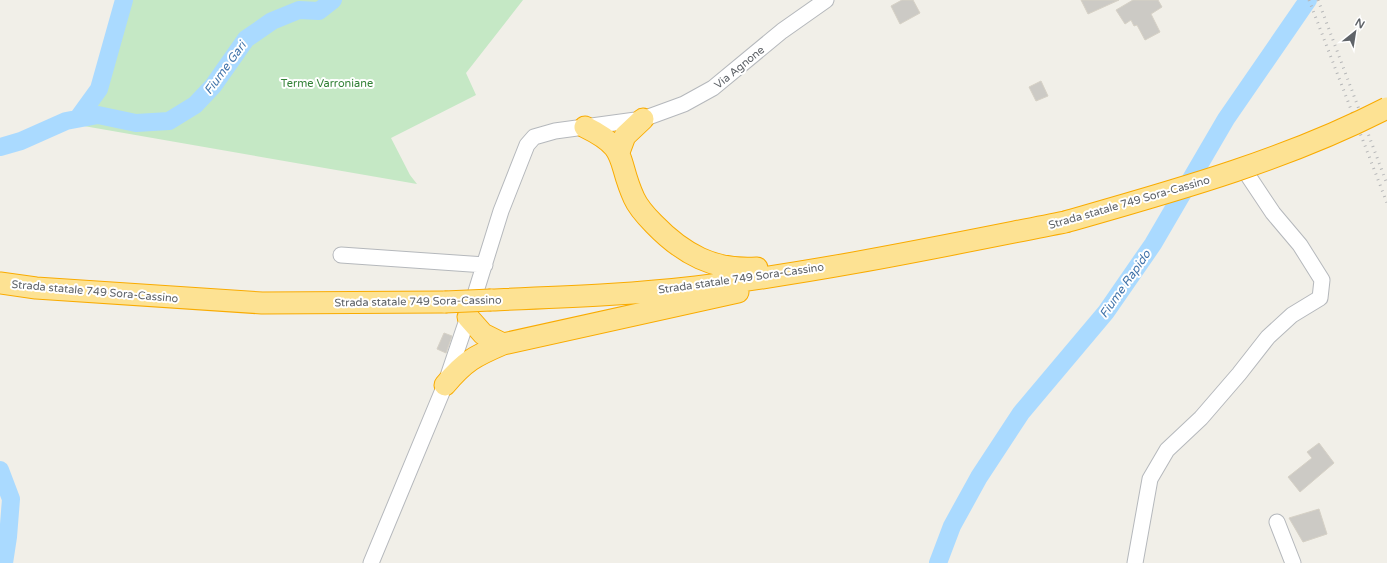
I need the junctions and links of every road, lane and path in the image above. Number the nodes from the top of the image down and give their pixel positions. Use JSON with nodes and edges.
{"nodes":[{"id":1,"x":826,"y":0,"type":"edge"},
{"id":2,"x":1387,"y":108,"type":"edge"},
{"id":3,"x":643,"y":119,"type":"junction"},
{"id":4,"x":585,"y":127,"type":"junction"},
{"id":5,"x":619,"y":152,"type":"junction"},
{"id":6,"x":1243,"y":168,"type":"junction"},
{"id":7,"x":341,"y":255,"type":"dead end"},
{"id":8,"x":873,"y":260,"type":"junction"},
{"id":9,"x":485,"y":266,"type":"junction"},
{"id":10,"x":0,"y":283,"type":"edge"},
{"id":11,"x":468,"y":317,"type":"junction"},
{"id":12,"x":503,"y":344,"type":"junction"},
{"id":13,"x":445,"y":385,"type":"junction"},
{"id":14,"x":1277,"y":522,"type":"dead end"},
{"id":15,"x":371,"y":563,"type":"edge"},
{"id":16,"x":1135,"y":563,"type":"edge"},
{"id":17,"x":1294,"y":563,"type":"edge"}],
"edges":[{"from":1,"to":3,"type":"street","name":"Via Agnone"},
{"from":2,"to":6,"type":"highway","name":"Strada statale 749 Sora-Cassino","bridge":true},
{"from":3,"to":4,"type":"street","name":"Via Agnone"},
{"from":3,"to":5,"type":"highway"},
{"from":4,"to":5,"type":"highway"},
{"from":4,"to":9,"type":"street","name":"Via Agnone"},
{"from":5,"to":8,"type":"highway"},
{"from":6,"to":8,"type":"highway","name":"Strada statale 749 Sora-Cassino","bridge":true},
{"from":6,"to":16,"type":"street"},
{"from":7,"to":9,"type":"street"},
{"from":8,"to":10,"type":"highway","name":"Strada statale 749 Sora-Cassino","bridge":true},
{"from":8,"to":12,"type":"highway"},
{"from":9,"to":11,"type":"street","name":"Via Agnone"},
{"from":11,"to":12,"type":"highway"},
{"from":11,"to":13,"type":"street","name":"Via Agnone"},
{"from":12,"to":13,"type":"highway"},
{"from":13,"to":15,"type":"street","name":"Via Agnone"},
{"from":14,"to":17,"type":"street"}]}
